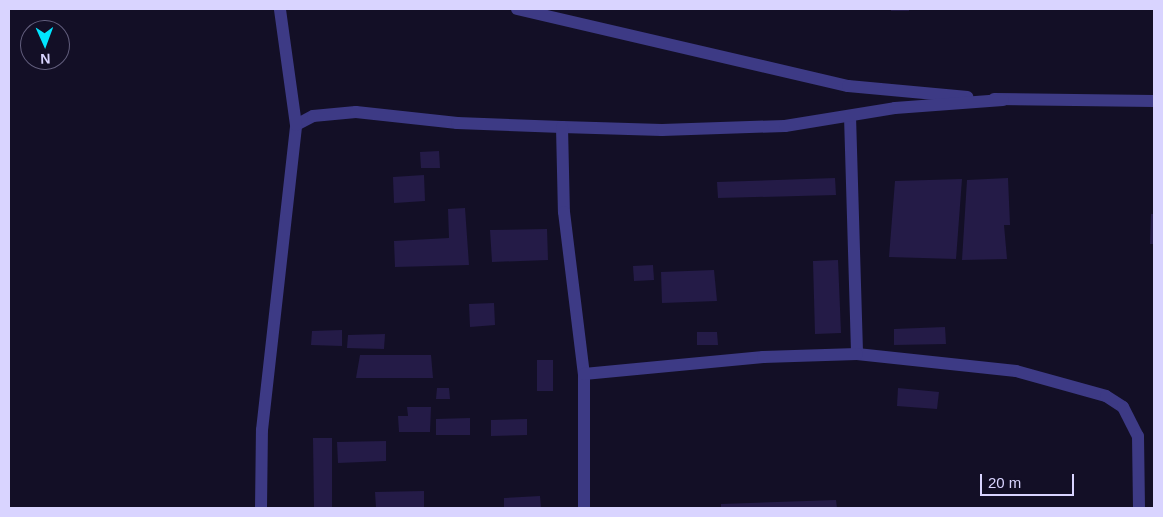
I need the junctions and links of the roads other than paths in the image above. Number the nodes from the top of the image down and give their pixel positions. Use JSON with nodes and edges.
{"nodes":[{"id":1,"x":280,"y":9,"type":"edge"},
{"id":2,"x":517,"y":9,"type":"edge"},
{"id":3,"x":1003,"y":100,"type":"junction"},
{"id":4,"x":1154,"y":101,"type":"edge"},
{"id":5,"x":850,"y":116,"type":"junction"},
{"id":6,"x":296,"y":125,"type":"junction"},
{"id":7,"x":562,"y":128,"type":"junction"},
{"id":8,"x":857,"y":354,"type":"junction"},
{"id":9,"x":584,"y":374,"type":"junction"},
{"id":10,"x":261,"y":508,"type":"edge"},
{"id":11,"x":584,"y":508,"type":"edge"},
{"id":12,"x":1139,"y":508,"type":"edge"}],
"edges":[{"from":1,"to":6,"type":"street"},
{"from":2,"to":3,"type":"street"},
{"from":3,"to":4,"type":"street"},
{"from":3,"to":5,"type":"street"},
{"from":5,"to":7,"type":"street"},
{"from":5,"to":8,"type":"street"},
{"from":6,"to":7,"type":"street"},
{"from":6,"to":10,"type":"street"},
{"from":7,"to":9,"type":"street"},
{"from":8,"to":9,"type":"street"},
{"from":8,"to":12,"type":"street"},
{"from":9,"to":11,"type":"street"}]}
